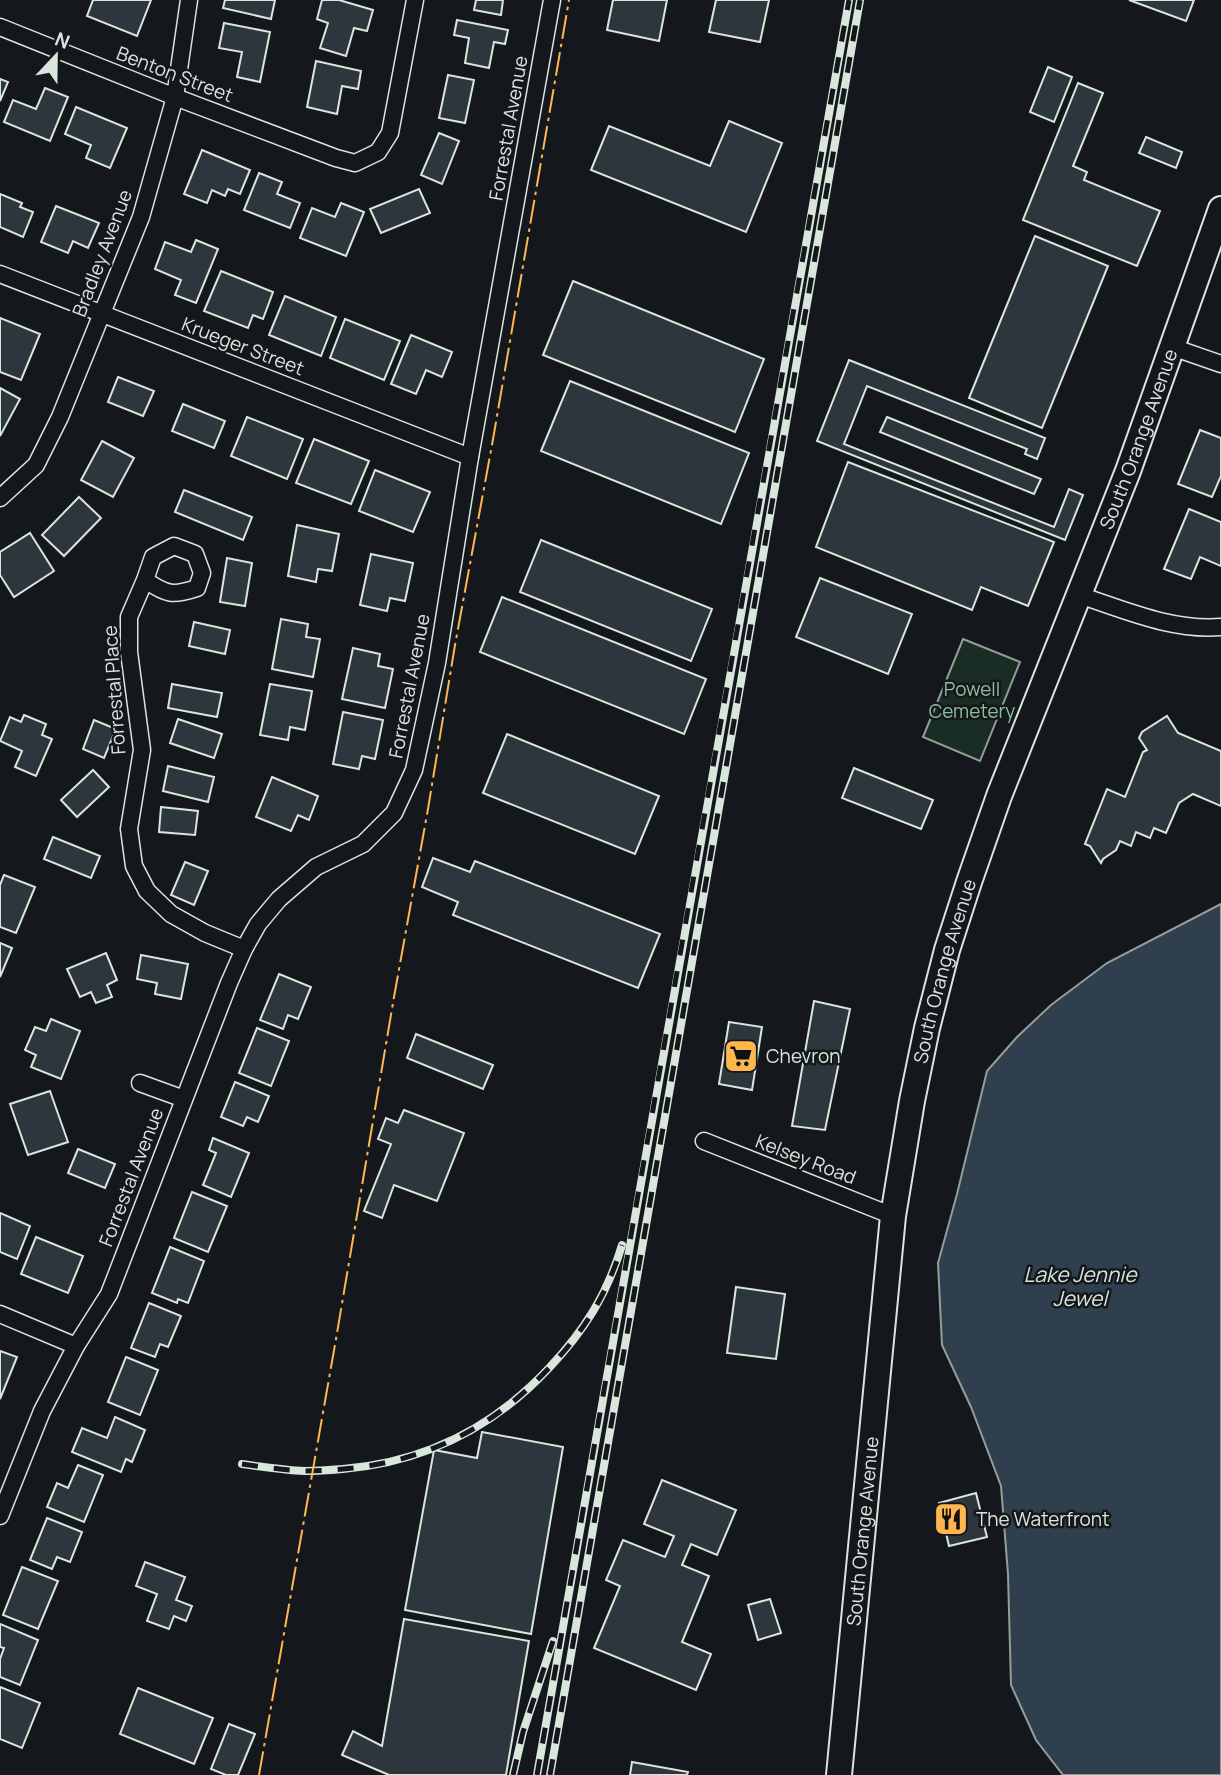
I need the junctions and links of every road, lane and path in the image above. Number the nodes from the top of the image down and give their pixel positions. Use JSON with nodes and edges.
{"nodes":[{"id":1,"x":189,"y":0,"type":"edge"},
{"id":2,"x":415,"y":0,"type":"edge"},
{"id":3,"x":552,"y":0,"type":"edge"},
{"id":4,"x":0,"y":27,"type":"edge"},
{"id":5,"x":175,"y":97,"type":"junction"},
{"id":6,"x":1221,"y":209,"type":"edge"},
{"id":7,"x":0,"y":274,"type":"edge"},
{"id":8,"x":102,"y":314,"type":"junction"},
{"id":9,"x":1172,"y":347,"type":"junction"},
{"id":10,"x":1221,"y":364,"type":"edge"},
{"id":11,"x":470,"y":457,"type":"junction"},
{"id":12,"x":0,"y":498,"type":"edge"},
{"id":13,"x":145,"y":580,"type":"dead end"},
{"id":14,"x":1079,"y":595,"type":"junction"},
{"id":15,"x":1221,"y":627,"type":"edge"},
{"id":16,"x":244,"y":949,"type":"junction"},
{"id":17,"x":140,"y":1083,"type":"dead end"},
{"id":18,"x":184,"y":1099,"type":"junction"},
{"id":19,"x":704,"y":1142,"type":"dead end"},
{"id":20,"x":893,"y":1216,"type":"junction"},
{"id":21,"x":0,"y":1314,"type":"edge"},
{"id":22,"x":76,"y":1346,"type":"junction"},
{"id":23,"x":0,"y":1516,"type":"edge"},
{"id":24,"x":839,"y":1775,"type":"edge"}],
"edges":[{"from":1,"to":5,"type":"street","name":"Bradley Avenue"},
{"from":2,"to":5,"type":"street","name":"Benton Street"},
{"from":3,"to":11,"type":"street","name":"Forrestal Avenue"},
{"from":4,"to":5,"type":"street","name":"Benton Street"},
{"from":5,"to":8,"type":"street","name":"Bradley Avenue"},
{"from":6,"to":9,"type":"main road","name":"South Orange Avenue"},
{"from":7,"to":8,"type":"street","name":"Krueger Street"},
{"from":8,"to":11,"type":"street","name":"Krueger Street"},
{"from":8,"to":12,"type":"street","name":"Bradley Avenue"},
{"from":9,"to":10,"type":"street"},
{"from":9,"to":14,"type":"main road","name":"South Orange Avenue"},
{"from":11,"to":16,"type":"street","name":"Forrestal Avenue"},
{"from":13,"to":16,"type":"street","name":"Forrestal Place"},
{"from":14,"to":15,"type":"street"},
{"from":14,"to":20,"type":"main road","name":"South Orange Avenue"},
{"from":16,"to":18,"type":"street","name":"Forrestal Avenue"},
{"from":17,"to":18,"type":"street"},
{"from":18,"to":22,"type":"street","name":"Forrestal Avenue"},
{"from":19,"to":20,"type":"street","name":"Kelsey Road"},
{"from":20,"to":24,"type":"main road","name":"South Orange Avenue"},
{"from":21,"to":22,"type":"street"},
{"from":22,"to":23,"type":"street","name":"Forrestal Avenue"}]}
